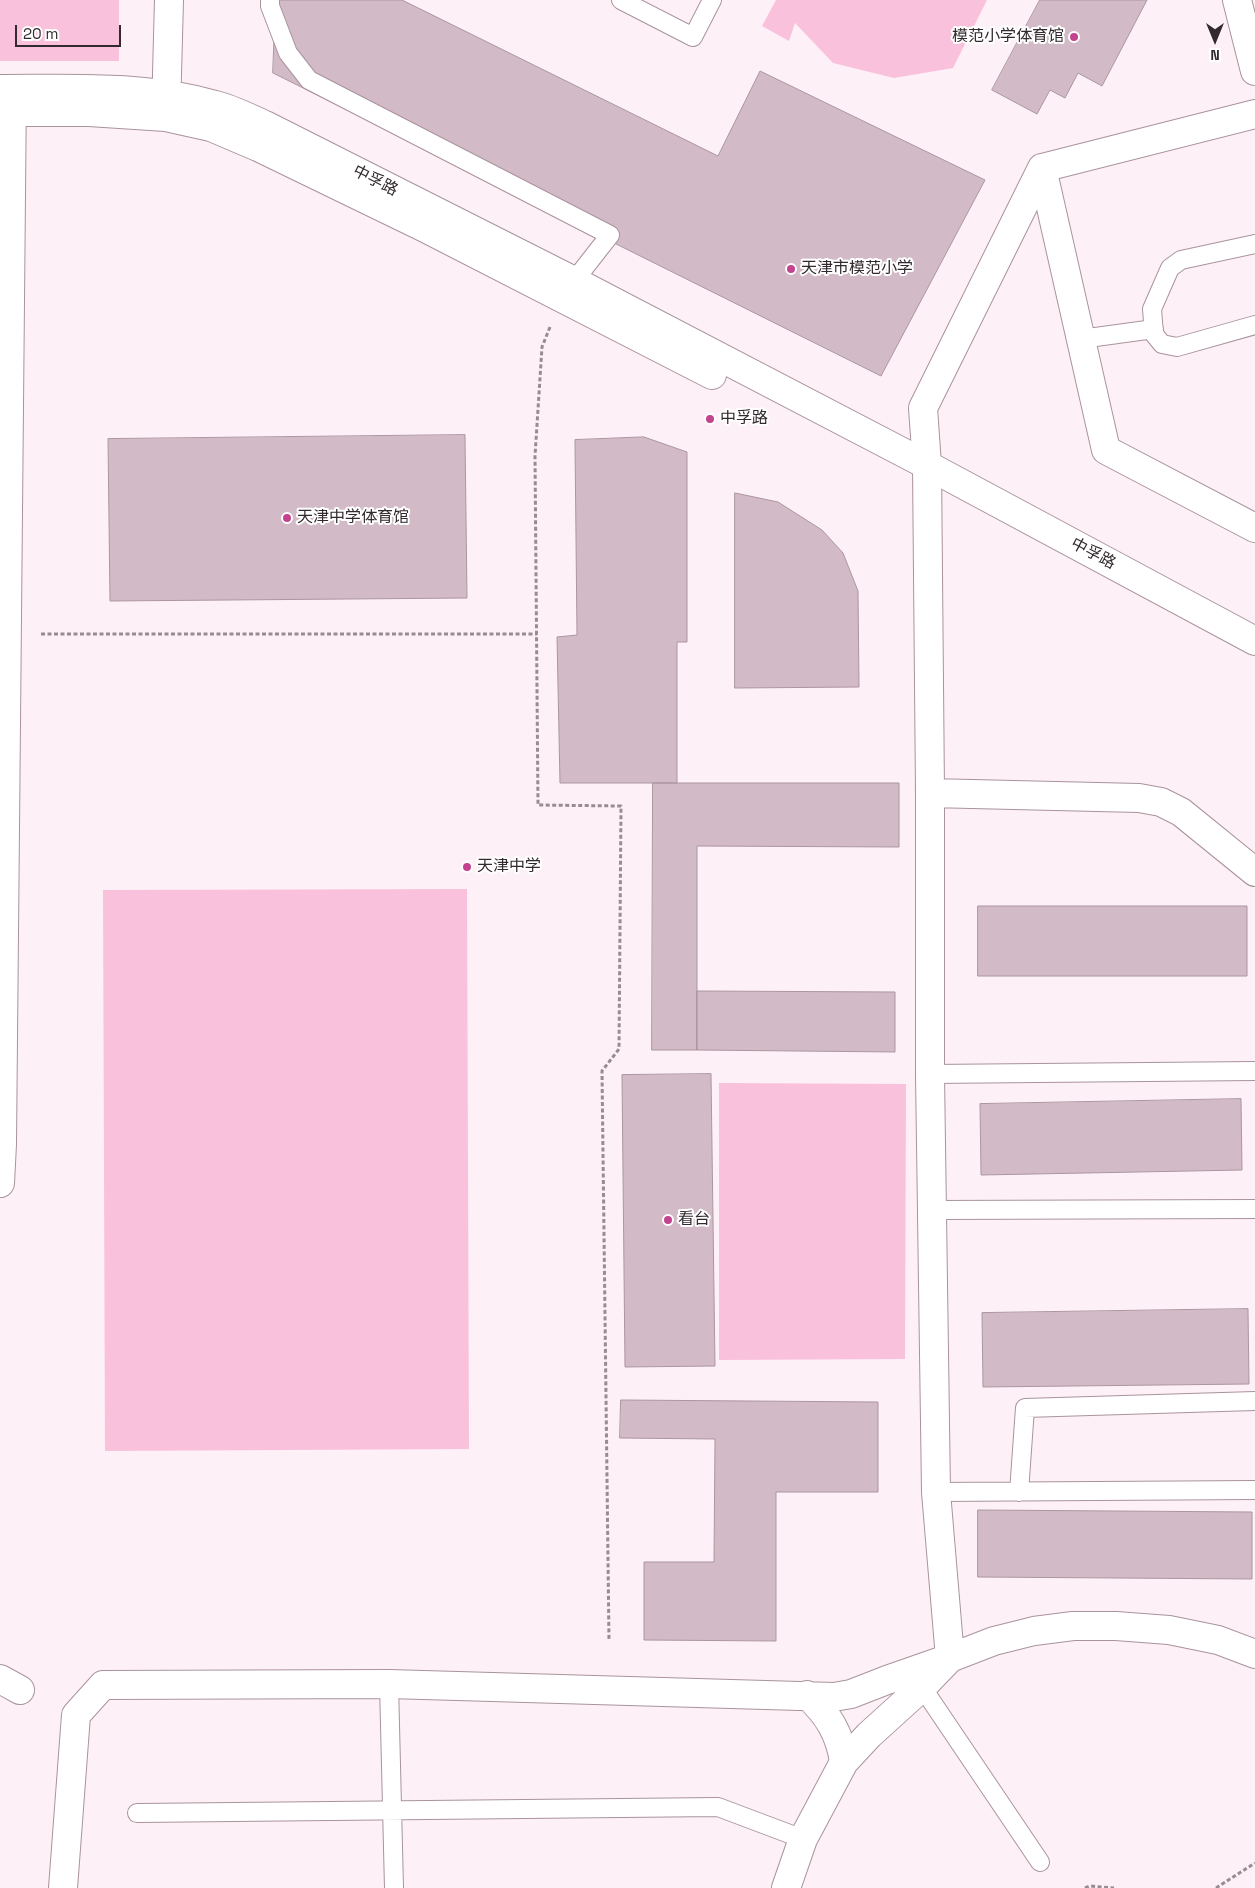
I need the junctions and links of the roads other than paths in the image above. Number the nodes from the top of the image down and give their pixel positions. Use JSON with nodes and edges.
{"nodes":[{"id":1,"x":168,"y":0,"type":"edge"},
{"id":2,"x":270,"y":0,"type":"edge"},
{"id":3,"x":621,"y":0,"type":"edge"},
{"id":4,"x":712,"y":0,"type":"edge"},
{"id":5,"x":1237,"y":0,"type":"edge"},
{"id":6,"x":1255,"y":71,"type":"edge"},
{"id":7,"x":6,"y":100,"type":"edge"},
{"id":8,"x":166,"y":105,"type":"junction"},
{"id":9,"x":1255,"y":114,"type":"edge"},
{"id":10,"x":1042,"y":168,"type":"junction"},
{"id":11,"x":1255,"y":244,"type":"edge"},
{"id":12,"x":568,"y":290,"type":"junction"},
{"id":13,"x":1255,"y":325,"type":"edge"},
{"id":14,"x":1154,"y":330,"type":"junction"},
{"id":15,"x":1081,"y":339,"type":"junction"},
{"id":16,"x":927,"y":475,"type":"junction"},
{"id":17,"x":1255,"y":528,"type":"edge"},
{"id":18,"x":1255,"y":642,"type":"edge"},
{"id":19,"x":1255,"y":656,"type":"edge"},
{"id":20,"x":930,"y":793,"type":"junction"},
{"id":21,"x":1255,"y":872,"type":"edge"},
{"id":22,"x":1255,"y":1071,"type":"edge"},
{"id":23,"x":930,"y":1074,"type":"junction"},
{"id":24,"x":0,"y":1183,"type":"edge"},
{"id":25,"x":1255,"y":1209,"type":"edge"},
{"id":26,"x":932,"y":1210,"type":"junction"},
{"id":27,"x":1255,"y":1401,"type":"edge"},
{"id":28,"x":1255,"y":1490,"type":"edge"},
{"id":29,"x":936,"y":1492,"type":"junction"},
{"id":30,"x":1020,"y":1492,"type":"junction"},
{"id":31,"x":1255,"y":1654,"type":"edge"},
{"id":32,"x":950,"y":1658,"type":"junction"},
{"id":33,"x":389,"y":1684,"type":"junction"},
{"id":34,"x":922,"y":1687,"type":"junction"},
{"id":35,"x":807,"y":1695,"type":"junction"},
{"id":36,"x":844,"y":1762,"type":"junction"},
{"id":37,"x":392,"y":1810,"type":"junction"},
{"id":38,"x":137,"y":1813,"type":"dead end"},
{"id":39,"x":803,"y":1839,"type":"junction"},
{"id":40,"x":1040,"y":1862,"type":"dead end"},
{"id":41,"x":63,"y":1888,"type":"edge"},
{"id":42,"x":394,"y":1888,"type":"edge"},
{"id":43,"x":786,"y":1888,"type":"edge"}],
"edges":[{"from":1,"to":8,"type":"street"},
{"from":2,"to":12,"type":"lane"},
{"from":3,"to":4,"type":"lane"},
{"from":5,"to":6,"type":"street"},
{"from":7,"to":8,"type":"street","name":"中孚路"},
{"from":7,"to":24,"type":"street"},
{"from":8,"to":12,"type":"street","name":"中孚路"},
{"from":9,"to":10,"type":"street"},
{"from":10,"to":15,"type":"street"},
{"from":10,"to":16,"type":"street"},
{"from":11,"to":14,"type":"lane"},
{"from":12,"to":16,"type":"street","name":"中孚路"},
{"from":13,"to":14,"type":"lane"},
{"from":14,"to":15,"type":"lane"},
{"from":15,"to":17,"type":"street"},
{"from":16,"to":18,"type":"street","name":"中孚路"},
{"from":16,"to":19,"type":"street","name":"中孚路"},
{"from":16,"to":20,"type":"street"},
{"from":20,"to":21,"type":"street"},
{"from":20,"to":23,"type":"street"},
{"from":22,"to":23,"type":"lane"},
{"from":23,"to":26,"type":"street"},
{"from":25,"to":26,"type":"lane"},
{"from":26,"to":29,"type":"street"},
{"from":27,"to":30,"type":"lane"},
{"from":28,"to":30,"type":"lane"},
{"from":29,"to":30,"type":"lane"},
{"from":29,"to":32,"type":"street"},
{"from":31,"to":32,"type":"street"},
{"from":32,"to":34,"type":"street"},
{"from":32,"to":35,"type":"street"},
{"from":33,"to":35,"type":"street"},
{"from":33,"to":37,"type":"lane"},
{"from":33,"to":41,"type":"street"},
{"from":34,"to":36,"type":"street"},
{"from":34,"to":40,"type":"lane"},
{"from":35,"to":36,"type":"street"},
{"from":36,"to":39,"type":"street"},
{"from":37,"to":38,"type":"lane"},
{"from":37,"to":39,"type":"lane"},
{"from":37,"to":42,"type":"lane"},
{"from":39,"to":43,"type":"street"}]}
